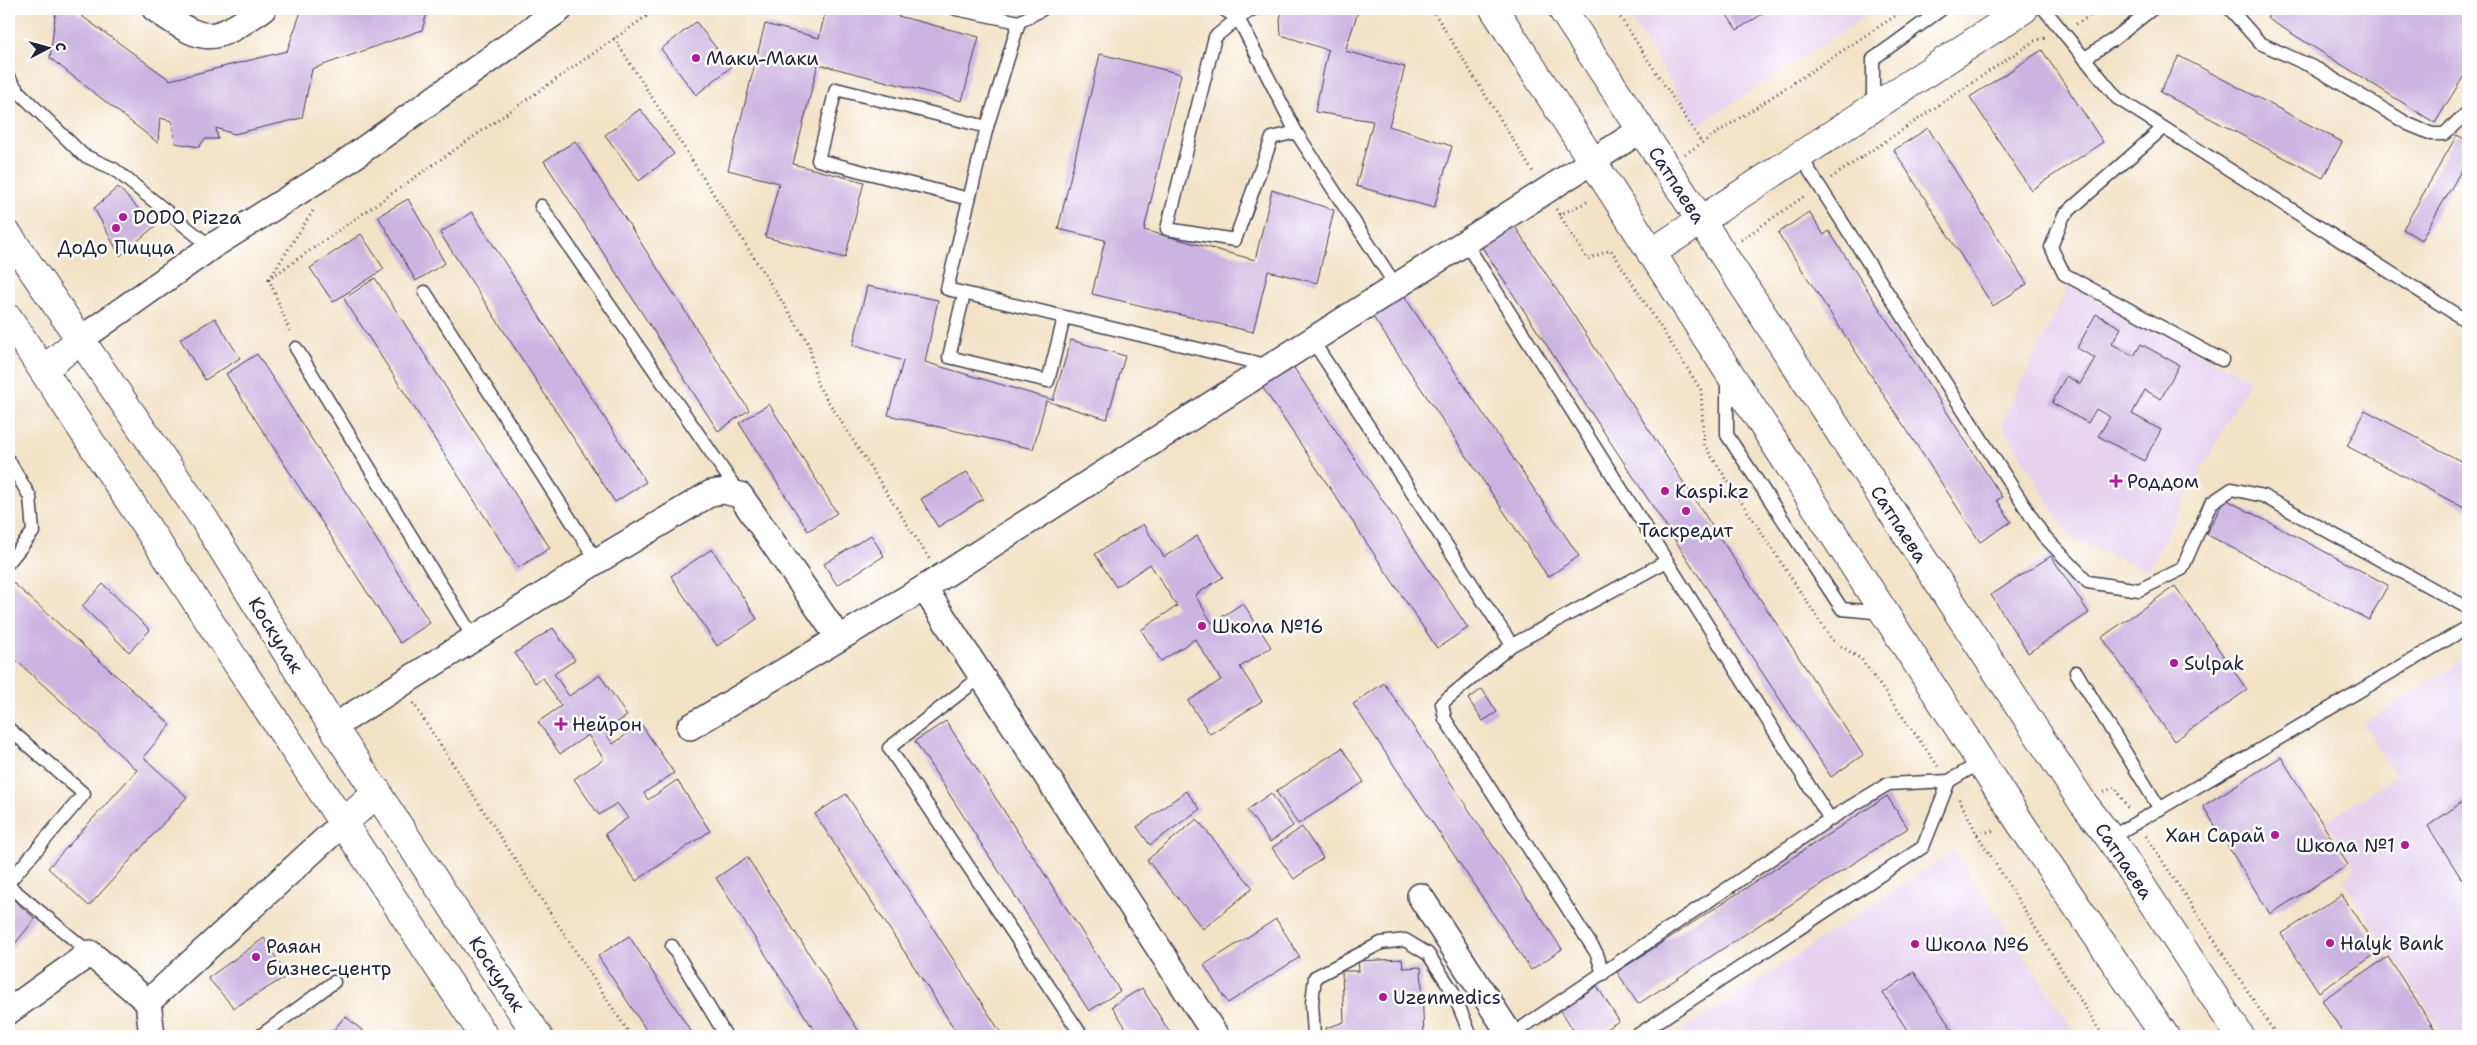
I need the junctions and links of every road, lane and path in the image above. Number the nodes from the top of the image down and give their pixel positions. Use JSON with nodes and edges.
{"nodes":[{"id":1,"x":156,"y":9,"type":"edge"},
{"id":2,"x":263,"y":9,"type":"edge"},
{"id":3,"x":560,"y":9,"type":"edge"},
{"id":4,"x":657,"y":9,"type":"edge"},
{"id":5,"x":956,"y":9,"type":"edge"},
{"id":6,"x":1043,"y":9,"type":"edge"},
{"id":7,"x":1223,"y":9,"type":"edge"},
{"id":8,"x":1253,"y":9,"type":"edge"},
{"id":9,"x":1494,"y":9,"type":"edge"},
{"id":10,"x":1562,"y":9,"type":"edge"},
{"id":11,"x":1615,"y":9,"type":"edge"},
{"id":12,"x":1906,"y":9,"type":"edge"},
{"id":13,"x":1942,"y":9,"type":"edge"},
{"id":14,"x":2024,"y":9,"type":"edge"},
{"id":15,"x":2044,"y":9,"type":"edge"},
{"id":16,"x":2101,"y":9,"type":"edge"},
{"id":17,"x":2152,"y":9,"type":"edge"},
{"id":18,"x":2230,"y":9,"type":"edge"},
{"id":19,"x":1238,"y":18,"type":"junction"},
{"id":20,"x":1019,"y":22,"type":"junction"},
{"id":21,"x":2063,"y":32,"type":"junction"},
{"id":22,"x":614,"y":38,"type":"junction"},
{"id":23,"x":2084,"y":58,"type":"junction"},
{"id":24,"x":9,"y":78,"type":"edge"},
{"id":25,"x":1873,"y":108,"type":"junction"},
{"id":26,"x":2468,"y":112,"type":"edge"},
{"id":27,"x":987,"y":128,"type":"junction"},
{"id":28,"x":2163,"y":128,"type":"junction"},
{"id":29,"x":1641,"y":130,"type":"junction"},
{"id":30,"x":1296,"y":132,"type":"junction"},
{"id":31,"x":1702,"y":143,"type":"junction"},
{"id":32,"x":1800,"y":156,"type":"junction"},
{"id":33,"x":1592,"y":161,"type":"junction"},
{"id":34,"x":1664,"y":166,"type":"junction"},
{"id":35,"x":1819,"y":186,"type":"junction"},
{"id":36,"x":1611,"y":190,"type":"junction"},
{"id":37,"x":969,"y":199,"type":"junction"},
{"id":38,"x":317,"y":205,"type":"dead end"},
{"id":39,"x":541,"y":206,"type":"dead end"},
{"id":40,"x":1559,"y":215,"type":"dead end"},
{"id":41,"x":1701,"y":221,"type":"junction"},
{"id":42,"x":9,"y":236,"type":"edge"},
{"id":43,"x":1465,"y":242,"type":"junction"},
{"id":44,"x":211,"y":247,"type":"junction"},
{"id":45,"x":1651,"y":253,"type":"junction"},
{"id":46,"x":1722,"y":253,"type":"junction"},
{"id":47,"x":269,"y":279,"type":"junction"},
{"id":48,"x":1396,"y":286,"type":"junction"},
{"id":49,"x":425,"y":292,"type":"dead end"},
{"id":50,"x":964,"y":294,"type":"junction"},
{"id":51,"x":1064,"y":318,"type":"junction"},
{"id":52,"x":9,"y":319,"type":"edge"},
{"id":53,"x":2468,"y":322,"type":"edge"},
{"id":54,"x":81,"y":339,"type":"junction"},
{"id":55,"x":1312,"y":340,"type":"junction"},
{"id":56,"x":296,"y":348,"type":"joint"},
{"id":57,"x":2222,"y":360,"type":"dead end"},
{"id":58,"x":1270,"y":366,"type":"junction"},
{"id":59,"x":1727,"y":368,"type":"junction"},
{"id":60,"x":43,"y":370,"type":"junction"},
{"id":61,"x":9,"y":461,"type":"edge"},
{"id":62,"x":740,"y":495,"type":"junction"},
{"id":63,"x":597,"y":561,"type":"junction"},
{"id":64,"x":1667,"y":561,"type":"junction"},
{"id":65,"x":9,"y":562,"type":"edge"},
{"id":66,"x":932,"y":582,"type":"junction"},
{"id":67,"x":2468,"y":608,"type":"edge"},
{"id":68,"x":1886,"y":614,"type":"junction"},
{"id":69,"x":2468,"y":627,"type":"edge"},
{"id":70,"x":474,"y":637,"type":"junction"},
{"id":71,"x":838,"y":638,"type":"junction"},
{"id":72,"x":1512,"y":645,"type":"junction"},
{"id":73,"x":2076,"y":672,"type":"dead end"},
{"id":74,"x":982,"y":676,"type":"junction"},
{"id":75,"x":400,"y":684,"type":"junction"},
{"id":76,"x":334,"y":727,"type":"junction"},
{"id":77,"x":690,"y":727,"type":"dead end"},
{"id":78,"x":9,"y":729,"type":"edge"},
{"id":79,"x":1981,"y":762,"type":"junction"},
{"id":80,"x":1949,"y":781,"type":"junction"},
{"id":81,"x":378,"y":792,"type":"junction"},
{"id":82,"x":2082,"y":803,"type":"junction"},
{"id":83,"x":2160,"y":809,"type":"junction"},
{"id":84,"x":1830,"y":819,"type":"junction"},
{"id":85,"x":2137,"y":822,"type":"junction"},
{"id":86,"x":342,"y":824,"type":"junction"},
{"id":87,"x":2110,"y":838,"type":"junction"},
{"id":88,"x":9,"y":882,"type":"edge"},
{"id":89,"x":9,"y":886,"type":"edge"},
{"id":90,"x":1420,"y":896,"type":"dead end"},
{"id":91,"x":672,"y":946,"type":"dead end"},
{"id":92,"x":90,"y":953,"type":"junction"},
{"id":93,"x":1603,"y":974,"type":"junction"},
{"id":94,"x":334,"y":982,"type":"dead end"},
{"id":95,"x":148,"y":1002,"type":"junction"},
{"id":96,"x":9,"y":1010,"type":"edge"},
{"id":97,"x":152,"y":1036,"type":"edge"},
{"id":98,"x":260,"y":1036,"type":"edge"},
{"id":99,"x":484,"y":1036,"type":"edge"},
{"id":100,"x":538,"y":1036,"type":"edge"},
{"id":101,"x":631,"y":1036,"type":"edge"},
{"id":102,"x":726,"y":1036,"type":"edge"},
{"id":103,"x":1082,"y":1036,"type":"edge"},
{"id":104,"x":1216,"y":1036,"type":"edge"},
{"id":105,"x":1314,"y":1036,"type":"edge"},
{"id":106,"x":1471,"y":1036,"type":"edge"},
{"id":107,"x":1511,"y":1036,"type":"edge"},
{"id":108,"x":1636,"y":1036,"type":"edge"},
{"id":109,"x":2165,"y":1036,"type":"edge"},
{"id":110,"x":2240,"y":1036,"type":"edge"},
{"id":111,"x":2277,"y":1036,"type":"edge"}],
"edges":[{"from":1,"to":2,"type":"street"},
{"from":3,"to":44,"type":"street"},
{"from":4,"to":22,"type":"path"},
{"from":5,"to":20,"type":"lane"},
{"from":6,"to":20,"type":"lane"},
{"from":7,"to":19,"type":"lane"},
{"from":8,"to":19,"type":"lane"},
{"from":9,"to":33,"type":"street"},
{"from":10,"to":29,"type":"street","name":"Сатпаева"},
{"from":11,"to":31,"type":"path"},
{"from":12,"to":31,"type":"path"},
{"from":13,"to":25,"type":"lane"},
{"from":14,"to":25,"type":"street"},
{"from":15,"to":21,"type":"lane"},
{"from":16,"to":21,"type":"path"},
{"from":17,"to":23,"type":"lane"},
{"from":18,"to":26,"type":"lane"},
{"from":19,"to":30,"type":"lane"},
{"from":19,"to":30,"type":"lane"},
{"from":20,"to":27,"type":"lane"},
{"from":21,"to":23,"type":"lane"},
{"from":21,"to":35,"type":"path"},
{"from":22,"to":47,"type":"path"},
{"from":22,"to":66,"type":"path"},
{"from":23,"to":28,"type":"lane"},
{"from":24,"to":44,"type":"lane"},
{"from":25,"to":32,"type":"street"},
{"from":27,"to":37,"type":"lane"},
{"from":27,"to":37,"type":"lane"},
{"from":28,"to":53,"type":"lane"},
{"from":28,"to":57,"type":"lane"},
{"from":29,"to":33,"type":"street"},
{"from":29,"to":34,"type":"street","name":"Сатпаева"},
{"from":30,"to":48,"type":"lane"},
{"from":31,"to":34,"type":"path"},
{"from":32,"to":35,"type":"lane"},
{"from":32,"to":41,"type":"street"},
{"from":33,"to":36,"type":"street"},
{"from":33,"to":43,"type":"street"},
{"from":34,"to":41,"type":"street","name":"Сатпаева"},
{"from":35,"to":46,"type":"path"},
{"from":35,"to":67,"type":"lane"},
{"from":36,"to":40,"type":"path"},
{"from":36,"to":45,"type":"street"},
{"from":37,"to":50,"type":"lane"},
{"from":38,"to":47,"type":"path"},
{"from":39,"to":62,"type":"lane"},
{"from":41,"to":45,"type":"street"},
{"from":41,"to":46,"type":"street","name":"Сатпаева"},
{"from":42,"to":54,"type":"street","name":"Коскулак"},
{"from":43,"to":48,"type":"street"},
{"from":43,"to":64,"type":"lane"},
{"from":44,"to":54,"type":"street"},
{"from":45,"to":59,"type":"street"},
{"from":46,"to":82,"type":"street","name":"Сатпаева"},
{"from":47,"to":56,"type":"path"},
{"from":48,"to":55,"type":"street"},
{"from":49,"to":63,"type":"lane"},
{"from":50,"to":51,"type":"lane"},
{"from":50,"to":51,"type":"lane"},
{"from":51,"to":58,"type":"lane"},
{"from":52,"to":60,"type":"street"},
{"from":54,"to":60,"type":"street"},
{"from":54,"to":76,"type":"street","name":"Коскулак"},
{"from":55,"to":58,"type":"street"},
{"from":55,"to":72,"type":"lane"},
{"from":56,"to":70,"type":"lane"},
{"from":58,"to":66,"type":"street"},
{"from":59,"to":68,"type":"street"},
{"from":59,"to":68,"type":"lane"},
{"from":60,"to":86,"type":"street"},
{"from":61,"to":65,"type":"lane"},
{"from":62,"to":63,"type":"street"},
{"from":62,"to":71,"type":"street"},
{"from":63,"to":70,"type":"street"},
{"from":64,"to":72,"type":"lane"},
{"from":64,"to":84,"type":"lane"},
{"from":66,"to":71,"type":"street"},
{"from":66,"to":74,"type":"street"},
{"from":68,"to":79,"type":"street"},
{"from":69,"to":83,"type":"lane"},
{"from":70,"to":75,"type":"street"},
{"from":71,"to":77,"type":"street"},
{"from":72,"to":93,"type":"lane"},
{"from":73,"to":83,"type":"lane"},
{"from":74,"to":103,"type":"lane"},
{"from":74,"to":104,"type":"street"},
{"from":75,"to":76,"type":"street"},
{"from":75,"to":101,"type":"path"},
{"from":76,"to":81,"type":"street","name":"Коскулак"},
{"from":78,"to":88,"type":"lane"},
{"from":79,"to":80,"type":"lane"},
{"from":79,"to":109,"type":"street"},
{"from":80,"to":84,"type":"lane"},
{"from":80,"to":108,"type":"lane"},
{"from":81,"to":86,"type":"street"},
{"from":81,"to":100,"type":"street","name":"Коскулак"},
{"from":82,"to":85,"type":"path"},
{"from":82,"to":87,"type":"street","name":"Сатпаева"},
{"from":83,"to":85,"type":"lane"},
{"from":84,"to":93,"type":"lane"},
{"from":85,"to":87,"type":"lane"},
{"from":85,"to":111,"type":"path"},
{"from":86,"to":95,"type":"street"},
{"from":86,"to":99,"type":"street"},
{"from":87,"to":110,"type":"street","name":"Сатпаева"},
{"from":89,"to":92,"type":"lane"},
{"from":90,"to":107,"type":"street"},
{"from":91,"to":102,"type":"lane"},
{"from":92,"to":95,"type":"street"},
{"from":92,"to":96,"type":"street"},
{"from":93,"to":107,"type":"lane"},
{"from":94,"to":98,"type":"lane"},
{"from":95,"to":97,"type":"street"},
{"from":105,"to":106,"type":"lane"}]}
